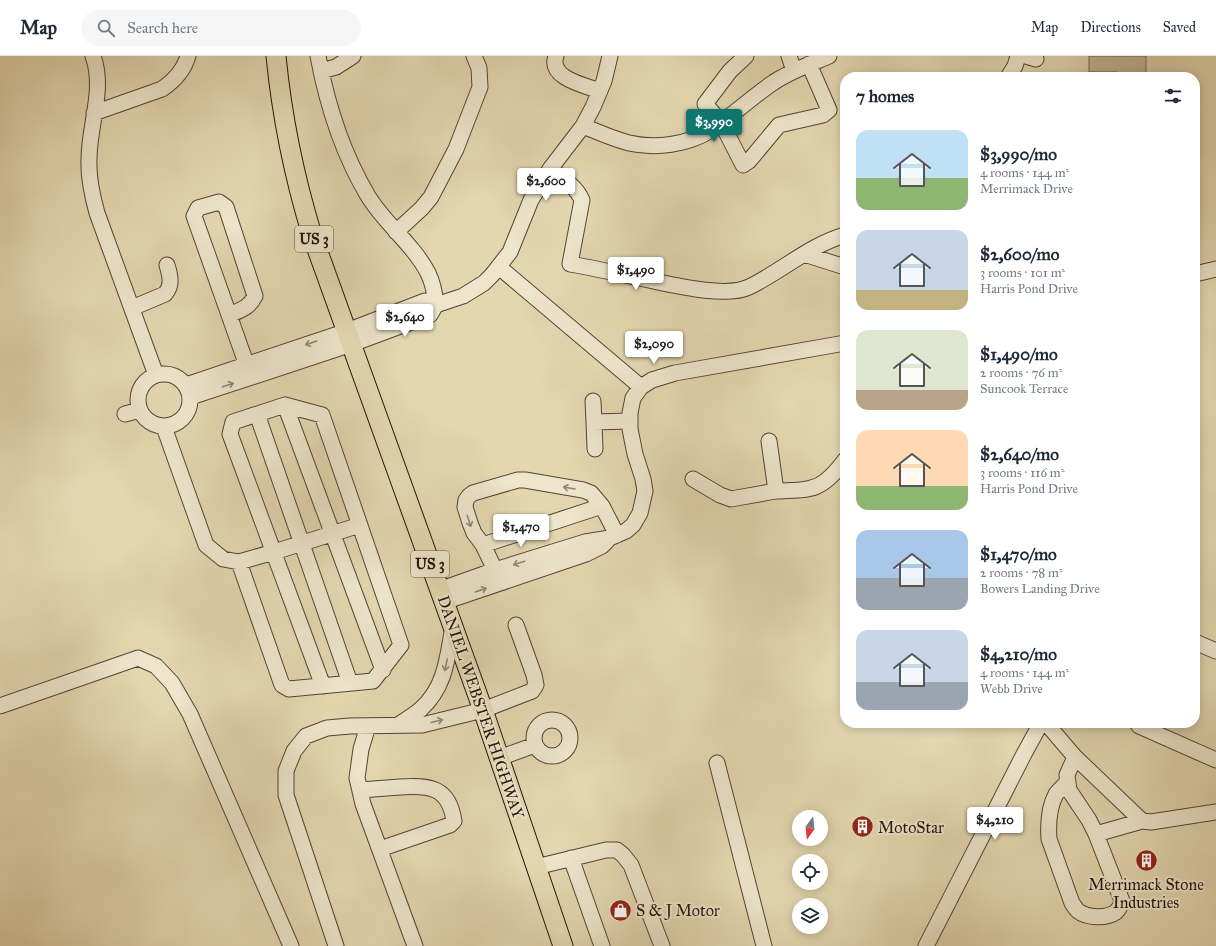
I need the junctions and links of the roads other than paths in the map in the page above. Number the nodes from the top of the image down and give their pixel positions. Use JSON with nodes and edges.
{"nodes":[{"id":1,"x":93,"y":56,"type":"edge"},
{"id":2,"x":188,"y":56,"type":"edge"},
{"id":3,"x":276,"y":56,"type":"edge"},
{"id":4,"x":318,"y":56,"type":"edge"},
{"id":5,"x":353,"y":56,"type":"edge"},
{"id":6,"x":474,"y":56,"type":"edge"},
{"id":7,"x":556,"y":56,"type":"edge"},
{"id":8,"x":610,"y":56,"type":"edge"},
{"id":9,"x":746,"y":56,"type":"edge"},
{"id":10,"x":789,"y":56,"type":"edge"},
{"id":11,"x":829,"y":56,"type":"edge"},
{"id":12,"x":1018,"y":56,"type":"edge"},
{"id":13,"x":809,"y":64,"type":"junction"},
{"id":14,"x":794,"y":70,"type":"junction"},
{"id":15,"x":321,"y":71,"type":"junction"},
{"id":16,"x":1011,"y":72,"type":"edge"},
{"id":17,"x":600,"y":91,"type":"junction"},
{"id":18,"x":94,"y":112,"type":"junction"},
{"id":19,"x":721,"y":122,"type":"junction"},
{"id":20,"x":583,"y":126,"type":"junction"},
{"id":21,"x":550,"y":169,"type":"junction"},
{"id":22,"x":396,"y":232,"type":"junction"},
{"id":23,"x":840,"y":237,"type":"edge"},
{"id":24,"x":804,"y":254,"type":"junction"},
{"id":25,"x":166,"y":265,"type":"dead end"},
{"id":26,"x":840,"y":265,"type":"edge"},
{"id":27,"x":499,"y":267,"type":"junction"},
{"id":28,"x":1216,"y":269,"type":"edge"},
{"id":29,"x":1200,"y":273,"type":"edge"},
{"id":30,"x":436,"y":305,"type":"junction"},
{"id":31,"x":132,"y":308,"type":"junction"},
{"id":32,"x":229,"y":315,"type":"junction"},
{"id":33,"x":350,"y":337,"type":"junction"},
{"id":34,"x":840,"y":344,"type":"edge"},
{"id":35,"x":249,"y":371,"type":"junction"},
{"id":36,"x":156,"y":375,"type":"junction"},
{"id":37,"x":641,"y":387,"type":"junction"},
{"id":38,"x":188,"y":391,"type":"junction"},
{"id":39,"x":593,"y":401,"type":"dead end"},
{"id":40,"x":286,"y":405,"type":"junction"},
{"id":41,"x":257,"y":414,"type":"junction"},
{"id":42,"x":630,"y":421,"type":"junction"},
{"id":43,"x":594,"y":422,"type":"junction"},
{"id":44,"x":164,"y":427,"type":"junction"},
{"id":45,"x":769,"y":441,"type":"dead end"},
{"id":46,"x":594,"y":449,"type":"dead end"},
{"id":47,"x":840,"y":466,"type":"edge"},
{"id":48,"x":693,"y":478,"type":"dead end"},
{"id":49,"x":776,"y":491,"type":"junction"},
{"id":50,"x":602,"y":506,"type":"junction"},
{"id":51,"x":360,"y":525,"type":"junction"},
{"id":52,"x":332,"y":533,"type":"junction"},
{"id":53,"x":614,"y":537,"type":"junction"},
{"id":54,"x":301,"y":543,"type":"junction"},
{"id":55,"x":484,"y":545,"type":"junction"},
{"id":56,"x":274,"y":552,"type":"junction"},
{"id":57,"x":239,"y":562,"type":"junction"},
{"id":58,"x":495,"y":570,"type":"junction"},
{"id":59,"x":442,"y":596,"type":"junction"},
{"id":60,"x":516,"y":625,"type":"dead end"},
{"id":61,"x":453,"y":627,"type":"junction"},
{"id":62,"x":1200,"y":644,"type":"edge"},
{"id":63,"x":1216,"y":651,"type":"edge"},
{"id":64,"x":383,"y":670,"type":"junction"},
{"id":65,"x":350,"y":683,"type":"junction"},
{"id":66,"x":323,"y":686,"type":"junction"},
{"id":67,"x":0,"y":706,"type":"edge"},
{"id":68,"x":483,"y":710,"type":"junction"},
{"id":69,"x":398,"y":725,"type":"junction"},
{"id":70,"x":368,"y":726,"type":"junction"},
{"id":71,"x":1038,"y":728,"type":"edge"},
{"id":72,"x":1050,"y":728,"type":"edge"},
{"id":73,"x":1144,"y":728,"type":"edge"},
{"id":74,"x":535,"y":745,"type":"dead end"},
{"id":75,"x":499,"y":758,"type":"junction"},
{"id":76,"x":1075,"y":758,"type":"junction"},
{"id":77,"x":1216,"y":760,"type":"edge"},
{"id":78,"x":717,"y":763,"type":"dead end"},
{"id":79,"x":1067,"y":782,"type":"junction"},
{"id":80,"x":360,"y":790,"type":"junction"},
{"id":81,"x":1216,"y":812,"type":"edge"},
{"id":82,"x":1142,"y":821,"type":"junction"},
{"id":83,"x":1096,"y":834,"type":"junction"},
{"id":84,"x":380,"y":849,"type":"junction"},
{"id":85,"x":572,"y":858,"type":"junction"},
{"id":86,"x":536,"y":867,"type":"junction"},
{"id":87,"x":291,"y":946,"type":"edge"},
{"id":88,"x":336,"y":946,"type":"edge"},
{"id":89,"x":415,"y":946,"type":"edge"},
{"id":90,"x":563,"y":946,"type":"edge"},
{"id":91,"x":602,"y":946,"type":"edge"},
{"id":92,"x":662,"y":946,"type":"edge"},
{"id":93,"x":764,"y":946,"type":"edge"},
{"id":94,"x":926,"y":946,"type":"edge"}],
"edges":[{"from":1,"to":18,"type":"street"},
{"from":2,"to":18,"type":"street"},
{"from":3,"to":33,"type":"main road","name":"DANIEL WEBSTER HIGHWAY","number":"US 3"},
{"from":4,"to":15,"type":"street"},
{"from":5,"to":15,"type":"street"},
{"from":6,"to":22,"type":"street"},
{"from":7,"to":17,"type":"street"},
{"from":8,"to":17,"type":"street"},
{"from":9,"to":19,"type":"street"},
{"from":10,"to":14,"type":"street"},
{"from":11,"to":13,"type":"street"},
{"from":12,"to":16,"type":"street"},
{"from":13,"to":14,"type":"street"},
{"from":13,"to":19,"type":"street"},
{"from":14,"to":19,"type":"street"},
{"from":15,"to":22,"type":"street"},
{"from":17,"to":20,"type":"street"},
{"from":18,"to":31,"type":"street"},
{"from":19,"to":20,"type":"street"},
{"from":20,"to":21,"type":"street"},
{"from":21,"to":24,"type":"street"},
{"from":21,"to":27,"type":"street"},
{"from":22,"to":30,"type":"street"},
{"from":23,"to":24,"type":"street"},
{"from":24,"to":26,"type":"street"},
{"from":25,"to":31,"type":"street"},
{"from":27,"to":30,"type":"street"},
{"from":27,"to":37,"type":"street"},
{"from":28,"to":29,"type":"street"},
{"from":30,"to":33,"type":"street"},
{"from":31,"to":36,"type":"street"},
{"from":32,"to":32,"type":"street"},
{"from":32,"to":35,"type":"street"},
{"from":33,"to":35,"type":"street"},
{"from":33,"to":59,"type":"main road","name":"DANIEL WEBSTER HIGHWAY","number":"US 3"},
{"from":34,"to":37,"type":"street"},
{"from":35,"to":38,"type":"street"},
{"from":36,"to":38,"type":"street"},
{"from":36,"to":44,"type":"street"},
{"from":37,"to":42,"type":"street"},
{"from":38,"to":44,"type":"street"},
{"from":39,"to":43,"type":"street"},
{"from":40,"to":41,"type":"street"},
{"from":40,"to":51,"type":"street"},
{"from":40,"to":52,"type":"street"},
{"from":41,"to":54,"type":"street"},
{"from":41,"to":56,"type":"street"},
{"from":42,"to":43,"type":"street"},
{"from":42,"to":53,"type":"street"},
{"from":43,"to":46,"type":"street"},
{"from":44,"to":57,"type":"street"},
{"from":45,"to":49,"type":"street"},
{"from":47,"to":49,"type":"street"},
{"from":48,"to":49,"type":"street"},
{"from":50,"to":53,"type":"street"},
{"from":50,"to":55,"type":"street"},
{"from":50,"to":55,"type":"street","one_way":true},
{"from":51,"to":52,"type":"street"},
{"from":51,"to":64,"type":"street"},
{"from":52,"to":54,"type":"street"},
{"from":52,"to":64,"type":"street"},
{"from":53,"to":58,"type":"street","one_way":true},
{"from":59,"to":53,"type":"street","one_way":true},
{"from":54,"to":56,"type":"street"},
{"from":54,"to":65,"type":"street"},
{"from":55,"to":58,"type":"street"},
{"from":56,"to":57,"type":"street"},
{"from":56,"to":66,"type":"street"},
{"from":57,"to":66,"type":"street"},
{"from":58,"to":59,"type":"street"},
{"from":59,"to":61,"type":"main road","name":"DANIEL WEBSTER HIGHWAY","number":"US 3"},
{"from":60,"to":68,"type":"street"},
{"from":61,"to":68,"type":"main road","name":"DANIEL WEBSTER HIGHWAY","number":"US 3"},
{"from":61,"to":69,"type":"street","one_way":true},
{"from":62,"to":63,"type":"street"},
{"from":64,"to":65,"type":"street"},
{"from":65,"to":66,"type":"street"},
{"from":67,"to":87,"type":"street"},
{"from":69,"to":68,"type":"street","one_way":true},
{"from":68,"to":75,"type":"main road","name":"DANIEL WEBSTER HIGHWAY","number":"US 3"},
{"from":69,"to":70,"type":"street"},
{"from":70,"to":80,"type":"street"},
{"from":70,"to":88,"type":"street"},
{"from":71,"to":94,"type":"street"},
{"from":72,"to":76,"type":"street"},
{"from":73,"to":77,"type":"street"},
{"from":74,"to":75,"type":"street"},
{"from":75,"to":86,"type":"main road","name":"DANIEL WEBSTER HIGHWAY","number":"US 3"},
{"from":76,"to":79,"type":"street"},
{"from":76,"to":82,"type":"street"},
{"from":78,"to":93,"type":"street"},
{"from":79,"to":83,"type":"street"},
{"from":79,"to":83,"type":"street"},
{"from":80,"to":84,"type":"street"},
{"from":80,"to":84,"type":"street"},
{"from":81,"to":82,"type":"street"},
{"from":82,"to":83,"type":"street"},
{"from":84,"to":89,"type":"street"},
{"from":85,"to":86,"type":"street"},
{"from":85,"to":91,"type":"street"},
{"from":85,"to":92,"type":"street"},
{"from":86,"to":90,"type":"main road","name":"DANIEL WEBSTER HIGHWAY","number":"US 3"}]}
